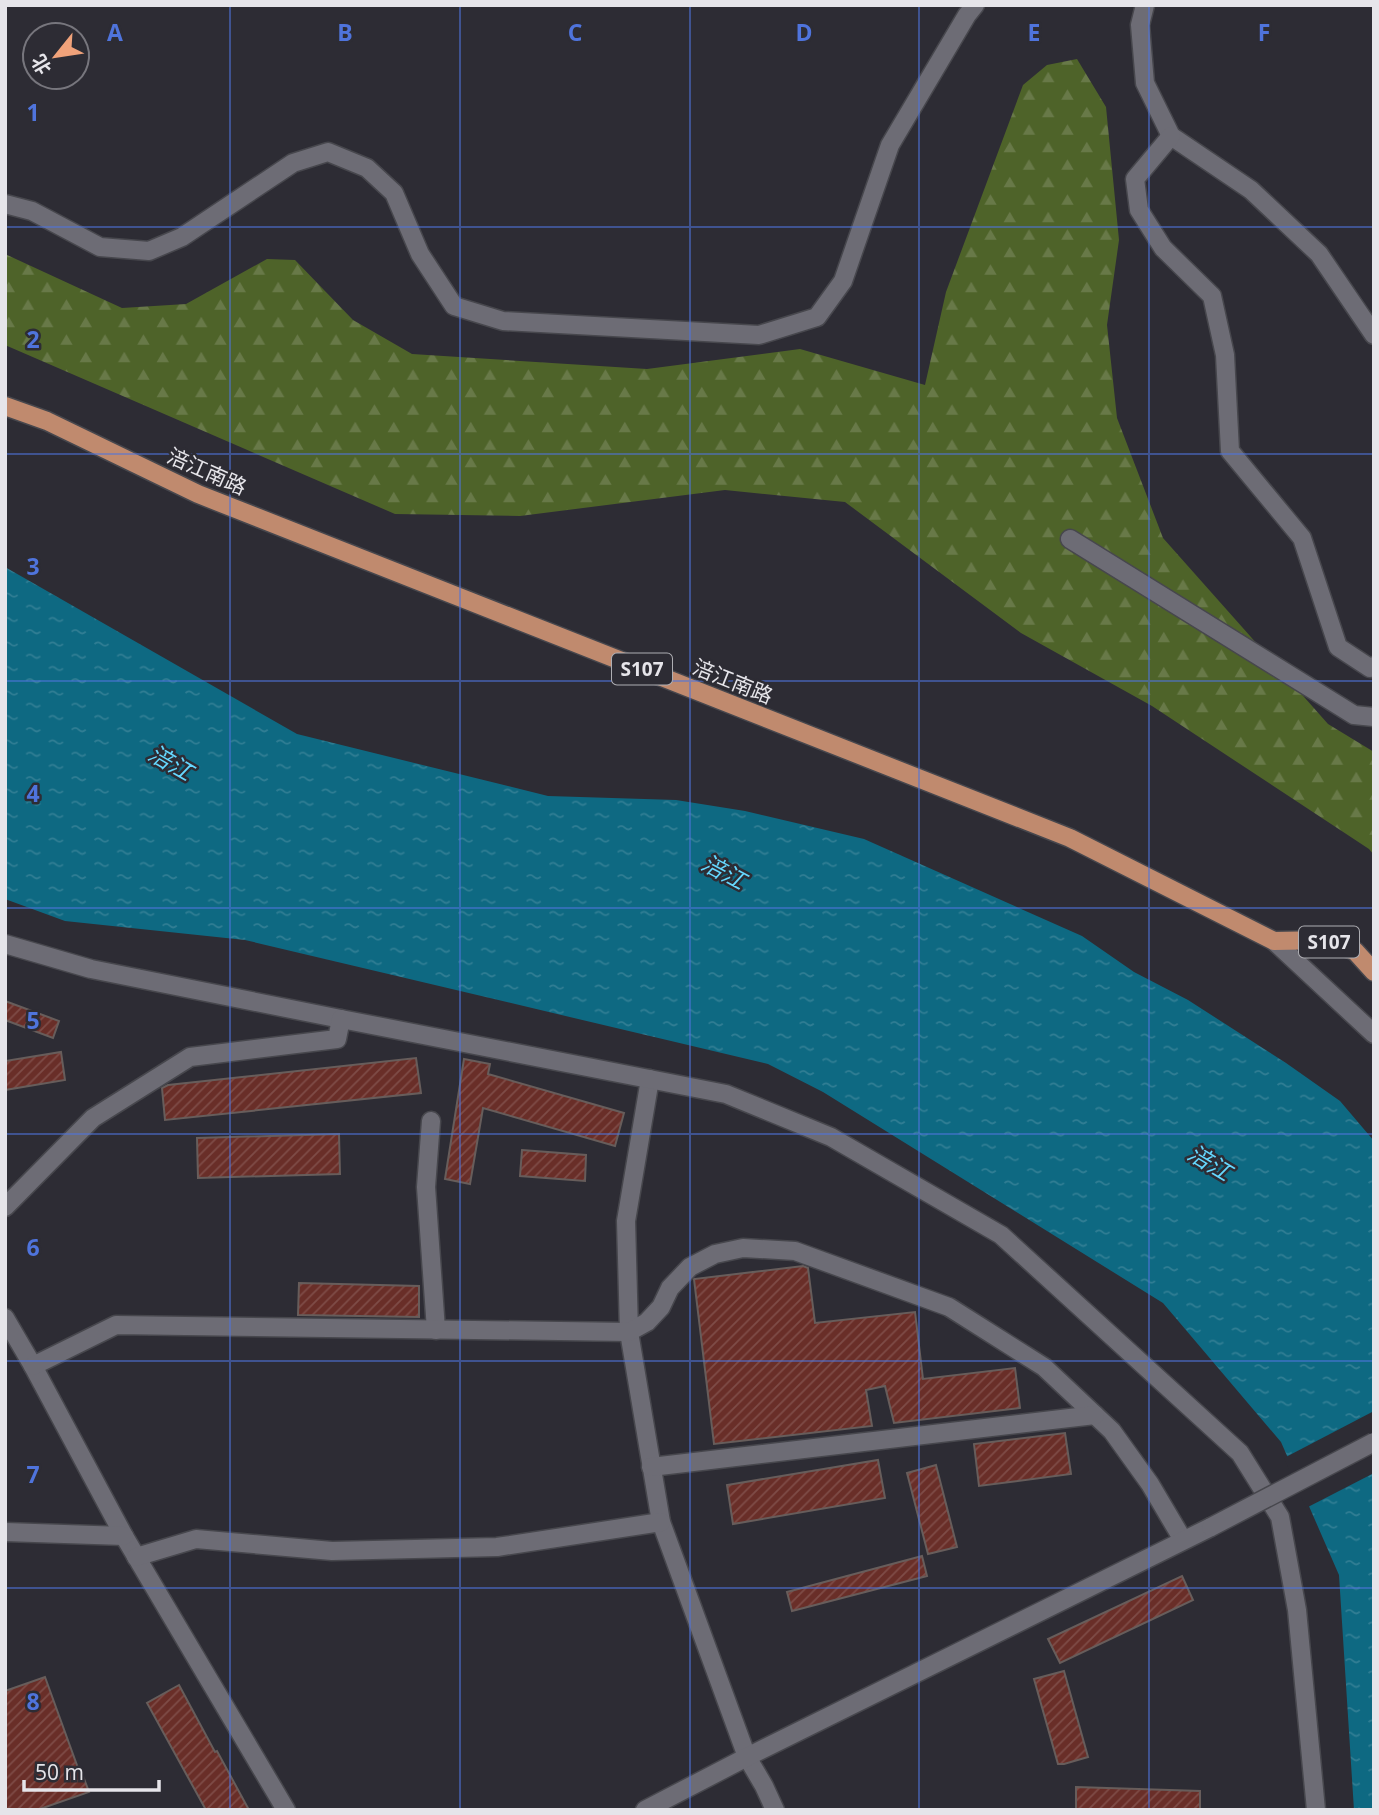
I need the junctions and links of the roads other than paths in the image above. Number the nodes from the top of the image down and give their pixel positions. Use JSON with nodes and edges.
{"nodes":[{"id":1,"x":975,"y":5,"type":"edge"},
{"id":2,"x":1145,"y":5,"type":"edge"},
{"id":3,"x":1171,"y":136,"type":"junction"},
{"id":4,"x":5,"y":204,"type":"edge"},
{"id":5,"x":1374,"y":335,"type":"edge"},
{"id":6,"x":5,"y":406,"type":"edge"},
{"id":7,"x":1070,"y":539,"type":"dead end"},
{"id":8,"x":1374,"y":666,"type":"edge"},
{"id":9,"x":1374,"y":717,"type":"edge"},
{"id":10,"x":1274,"y":941,"type":"junction"},
{"id":11,"x":5,"y":944,"type":"edge"},
{"id":12,"x":1374,"y":972,"type":"edge"},
{"id":13,"x":341,"y":1019,"type":"junction"},
{"id":14,"x":1374,"y":1034,"type":"edge"},
{"id":15,"x":650,"y":1079,"type":"junction"},
{"id":16,"x":431,"y":1121,"type":"dead end"},
{"id":17,"x":5,"y":1207,"type":"edge"},
{"id":18,"x":5,"y":1318,"type":"edge"},
{"id":19,"x":436,"y":1330,"type":"junction"},
{"id":20,"x":629,"y":1332,"type":"junction"},
{"id":21,"x":33,"y":1366,"type":"junction"},
{"id":22,"x":1095,"y":1415,"type":"junction"},
{"id":23,"x":1374,"y":1442,"type":"edge"},
{"id":24,"x":651,"y":1467,"type":"junction"},
{"id":25,"x":661,"y":1522,"type":"junction"},
{"id":26,"x":5,"y":1532,"type":"edge"},
{"id":27,"x":124,"y":1536,"type":"junction"},
{"id":28,"x":1183,"y":1540,"type":"junction"},
{"id":29,"x":136,"y":1557,"type":"junction"},
{"id":30,"x":747,"y":1757,"type":"junction"},
{"id":31,"x":286,"y":1810,"type":"edge"},
{"id":32,"x":645,"y":1810,"type":"edge"},
{"id":33,"x":775,"y":1810,"type":"edge"},
{"id":34,"x":1317,"y":1810,"type":"edge"}],
"edges":[{"from":1,"to":4,"type":"street"},
{"from":2,"to":3,"type":"street"},
{"from":3,"to":5,"type":"street"},
{"from":3,"to":8,"type":"street"},
{"from":6,"to":10,"type":"main road","name":"涪江南路","number":"S107"},
{"from":7,"to":9,"type":"street"},
{"from":10,"to":12,"type":"main road","number":"S107"},
{"from":10,"to":14,"type":"street","name":"涪江南路"},
{"from":11,"to":13,"type":"street"},
{"from":13,"to":15,"type":"street"},
{"from":13,"to":17,"type":"street"},
{"from":15,"to":20,"type":"street"},
{"from":15,"to":34,"type":"street"},
{"from":16,"to":19,"type":"street"},
{"from":18,"to":21,"type":"street"},
{"from":19,"to":20,"type":"street"},
{"from":19,"to":21,"type":"street"},
{"from":20,"to":22,"type":"street"},
{"from":20,"to":24,"type":"street"},
{"from":21,"to":27,"type":"street"},
{"from":22,"to":24,"type":"street"},
{"from":22,"to":28,"type":"street"},
{"from":23,"to":28,"type":"street","bridge":true},
{"from":24,"to":25,"type":"street"},
{"from":25,"to":29,"type":"street"},
{"from":25,"to":30,"type":"street"},
{"from":26,"to":27,"type":"street"},
{"from":27,"to":29,"type":"street"},
{"from":28,"to":30,"type":"street"},
{"from":29,"to":31,"type":"street"},
{"from":30,"to":32,"type":"street"},
{"from":30,"to":33,"type":"street"}]}
